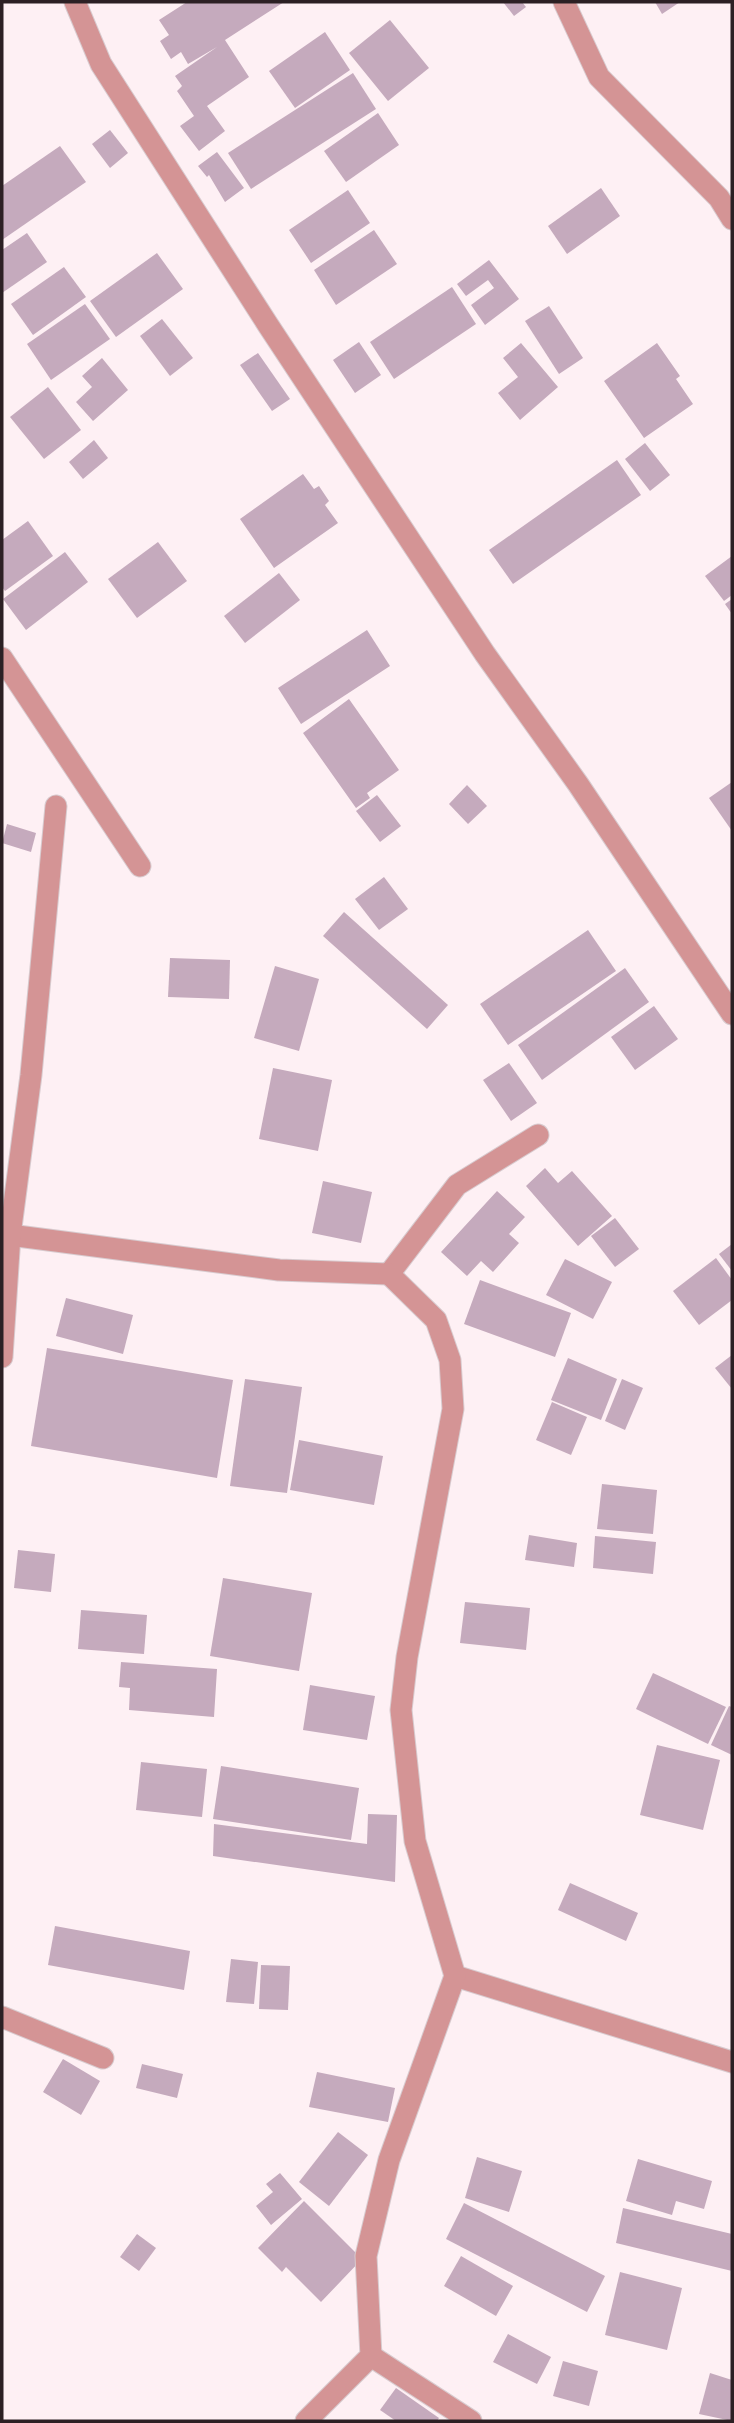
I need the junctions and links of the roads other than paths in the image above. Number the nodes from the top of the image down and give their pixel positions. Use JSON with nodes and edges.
{"nodes":[{"id":1,"x":75,"y":2,"type":"edge"},
{"id":2,"x":564,"y":2,"type":"edge"},
{"id":3,"x":732,"y":219,"type":"edge"},
{"id":4,"x":2,"y":658,"type":"edge"},
{"id":5,"x":56,"y":806,"type":"dead end"},
{"id":6,"x":140,"y":866,"type":"dead end"},
{"id":7,"x":732,"y":1014,"type":"edge"},
{"id":8,"x":538,"y":1135,"type":"dead end"},
{"id":9,"x":6,"y":1234,"type":"edge"},
{"id":10,"x":389,"y":1274,"type":"junction"},
{"id":11,"x":2,"y":1357,"type":"edge"},
{"id":12,"x":455,"y":1976,"type":"junction"},
{"id":13,"x":2,"y":2017,"type":"edge"},
{"id":14,"x":103,"y":2058,"type":"dead end"},
{"id":15,"x":732,"y":2062,"type":"edge"},
{"id":16,"x":371,"y":2357,"type":"junction"},
{"id":17,"x":306,"y":2421,"type":"edge"},
{"id":18,"x":471,"y":2421,"type":"edge"}],
"edges":[{"from":1,"to":7,"type":"street"},
{"from":2,"to":3,"type":"street"},
{"from":4,"to":6,"type":"street"},
{"from":5,"to":9,"type":"street"},
{"from":8,"to":10,"type":"street"},
{"from":9,"to":10,"type":"street"},
{"from":9,"to":11,"type":"street"},
{"from":10,"to":12,"type":"street"},
{"from":12,"to":15,"type":"street"},
{"from":12,"to":16,"type":"street"},
{"from":13,"to":14,"type":"street"},
{"from":16,"to":17,"type":"street"},
{"from":16,"to":18,"type":"street"}]}
